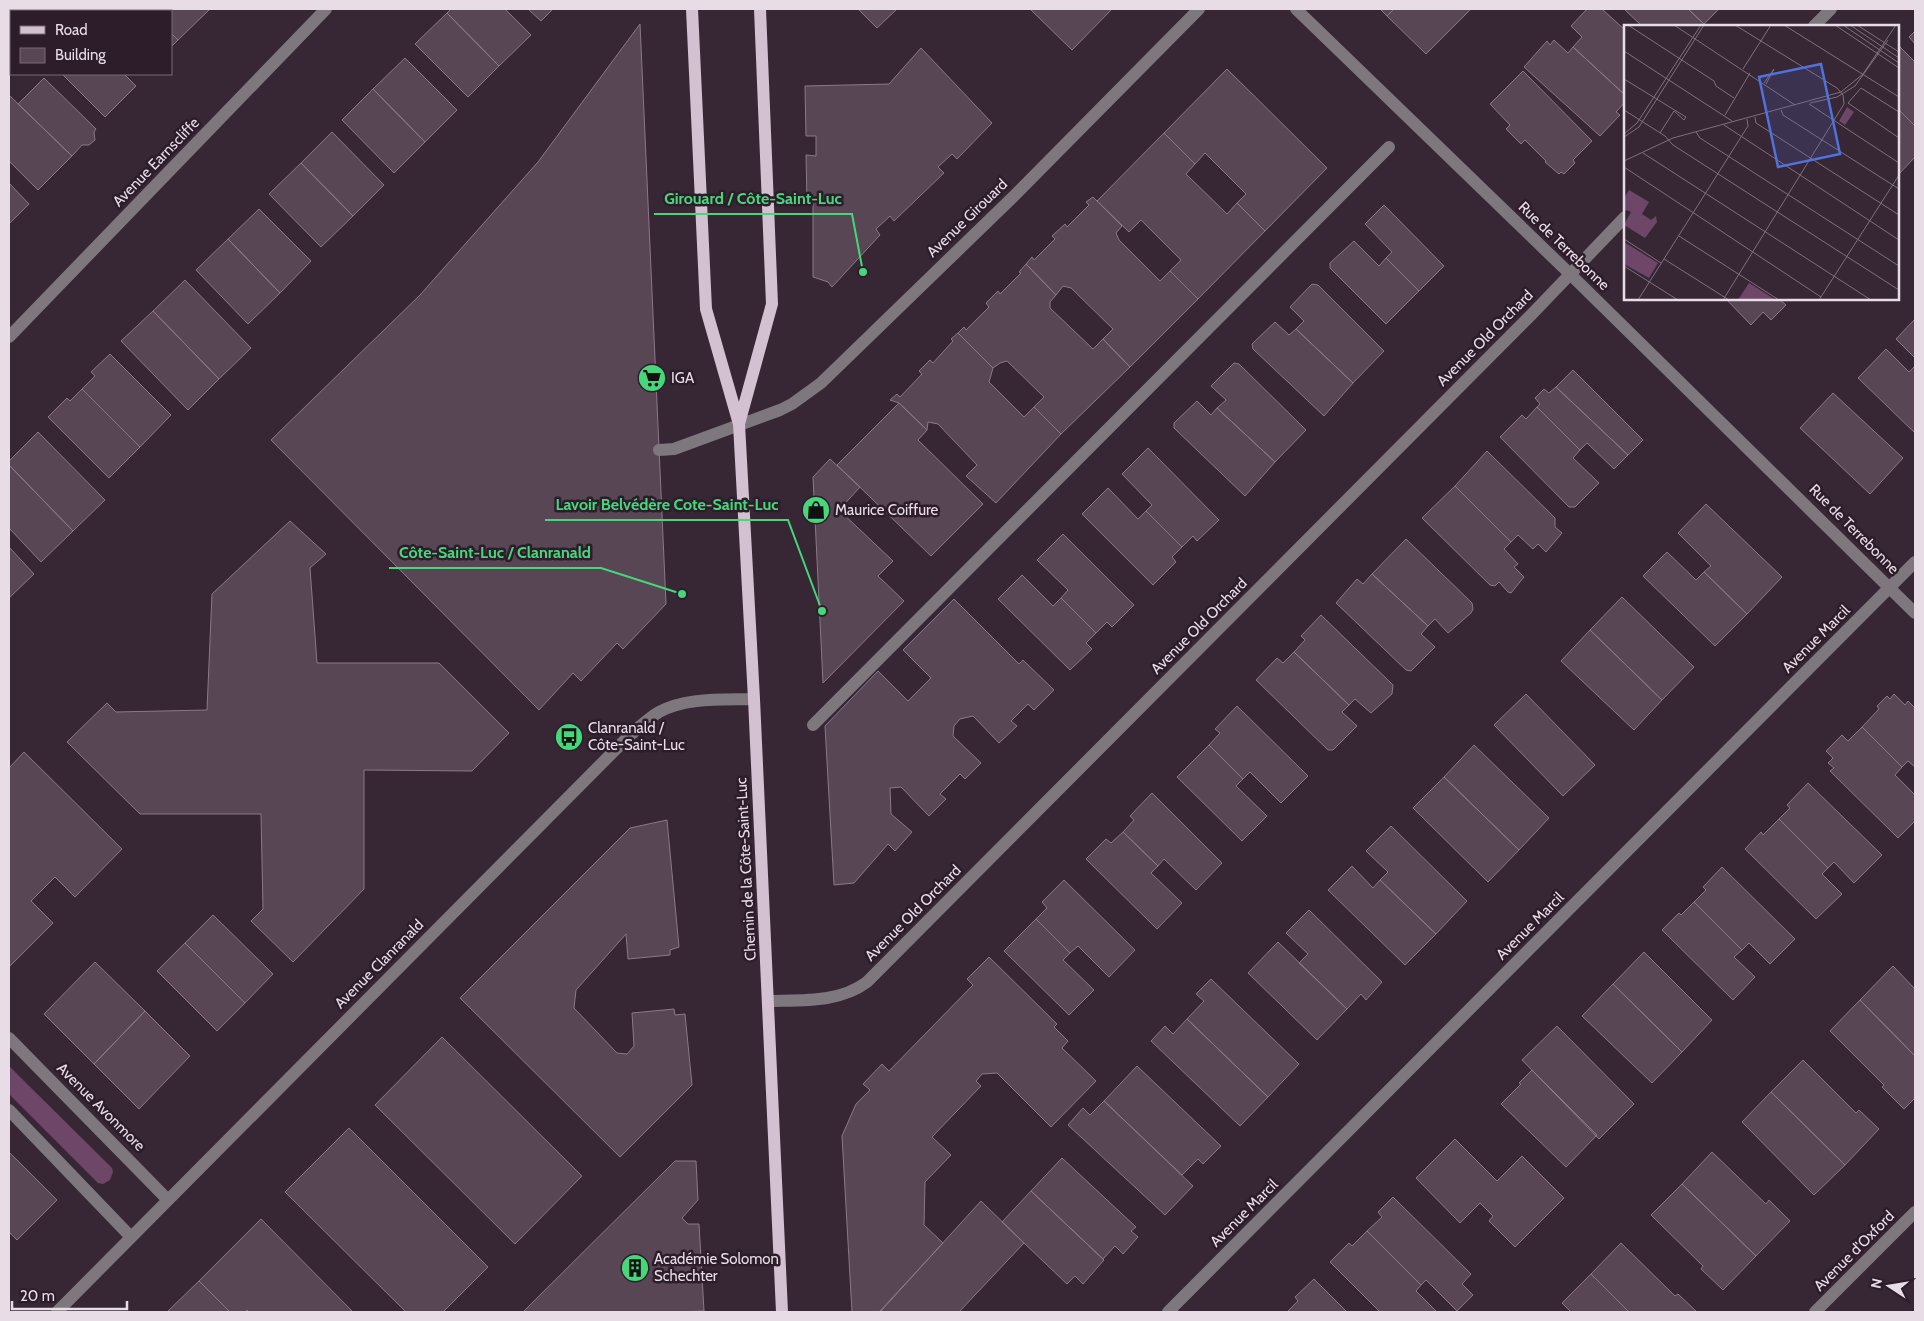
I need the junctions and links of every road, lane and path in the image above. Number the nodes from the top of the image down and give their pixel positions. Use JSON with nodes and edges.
{"nodes":[{"id":1,"x":326,"y":9,"type":"edge"},
{"id":2,"x":692,"y":9,"type":"edge"},
{"id":3,"x":760,"y":9,"type":"edge"},
{"id":4,"x":1199,"y":9,"type":"edge"},
{"id":5,"x":1296,"y":9,"type":"edge"},
{"id":6,"x":1831,"y":9,"type":"edge"},
{"id":7,"x":1815,"y":25,"type":"edge"},
{"id":8,"x":1389,"y":147,"type":"dead end"},
{"id":9,"x":1624,"y":218,"type":"edge"},
{"id":10,"x":1570,"y":274,"type":"junction"},
{"id":11,"x":9,"y":337,"type":"edge"},
{"id":12,"x":739,"y":424,"type":"junction"},
{"id":13,"x":659,"y":450,"type":"dead end"},
{"id":14,"x":1915,"y":562,"type":"edge"},
{"id":15,"x":1890,"y":588,"type":"junction"},
{"id":16,"x":1915,"y":613,"type":"edge"},
{"id":17,"x":754,"y":699,"type":"junction"},
{"id":18,"x":813,"y":725,"type":"dead end"},
{"id":19,"x":768,"y":1001,"type":"junction"},
{"id":20,"x":9,"y":1038,"type":"edge"},
{"id":21,"x":9,"y":1110,"type":"edge"},
{"id":22,"x":168,"y":1200,"type":"junction"},
{"id":23,"x":1915,"y":1212,"type":"edge"},
{"id":24,"x":131,"y":1237,"type":"junction"},
{"id":25,"x":57,"y":1312,"type":"edge"},
{"id":26,"x":782,"y":1312,"type":"edge"},
{"id":27,"x":1168,"y":1312,"type":"edge"},
{"id":28,"x":1816,"y":1312,"type":"edge"}],
"edges":[{"from":1,"to":11,"type":"street","name":"Avenue Earnscliffe"},
{"from":2,"to":12,"type":"main road","name":"Chemin de la Côte-Saint-Luc"},
{"from":3,"to":12,"type":"main road","name":"Chemin de la Côte-Saint-Luc"},
{"from":4,"to":12,"type":"street","name":"Avenue Girouard"},
{"from":5,"to":10,"type":"street","name":"Rue de Terrebonne"},
{"from":6,"to":7,"type":"street"},
{"from":8,"to":18,"type":"street"},
{"from":9,"to":10,"type":"street","name":"Avenue Old Orchard"},
{"from":10,"to":15,"type":"street","name":"Rue de Terrebonne"},
{"from":10,"to":19,"type":"street","name":"Avenue Old Orchard"},
{"from":12,"to":13,"type":"street","name":"Avenue Girouard"},
{"from":12,"to":17,"type":"main road","name":"Chemin de la Côte-Saint-Luc"},
{"from":14,"to":15,"type":"street","name":"Avenue Marcil"},
{"from":15,"to":16,"type":"street","name":"Rue de Terrebonne"},
{"from":15,"to":27,"type":"street","name":"Avenue Marcil"},
{"from":17,"to":19,"type":"main road","name":"Chemin de la Côte-Saint-Luc"},
{"from":17,"to":22,"type":"street","name":"Avenue Clanranald"},
{"from":19,"to":26,"type":"main road","name":"Chemin de la Côte-Saint-Luc"},
{"from":20,"to":22,"type":"street","name":"Avenue Avonmore"},
{"from":21,"to":24,"type":"street"},
{"from":22,"to":24,"type":"street","name":"Avenue Clanranald"},
{"from":23,"to":28,"type":"street","name":"Avenue d'Oxford"},
{"from":24,"to":25,"type":"street","name":"Avenue Clanranald"}]}
